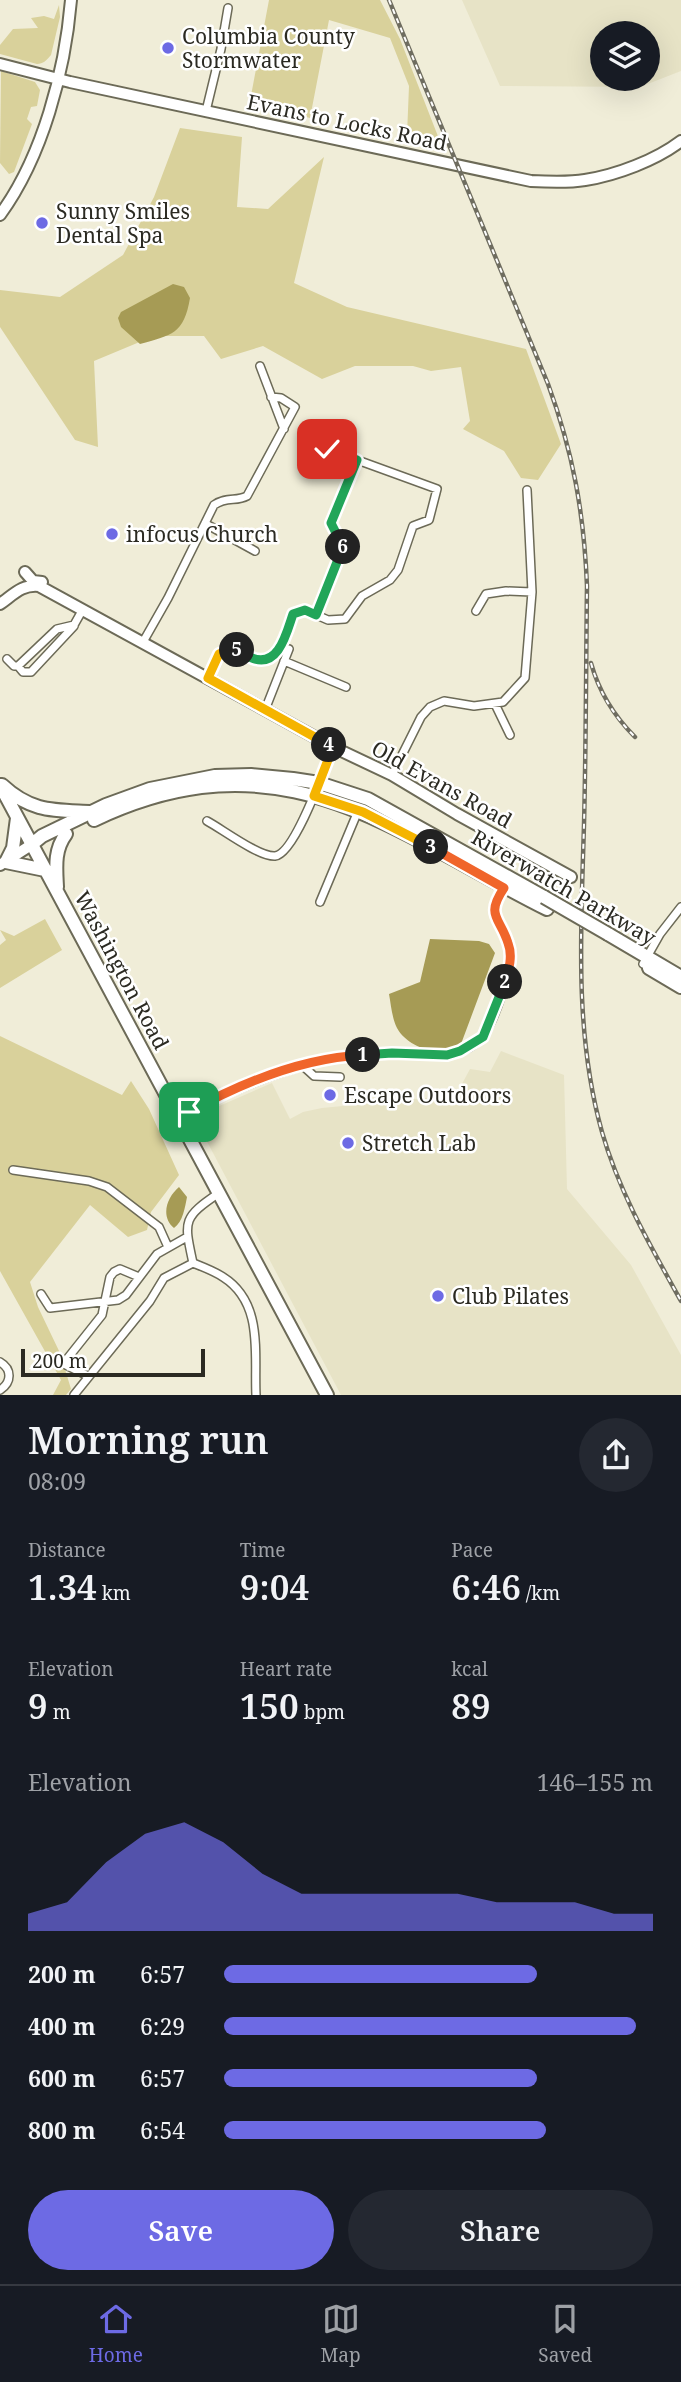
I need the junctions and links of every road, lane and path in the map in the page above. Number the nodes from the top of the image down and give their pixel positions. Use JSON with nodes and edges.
{"nodes":[{"id":1,"x":71,"y":0,"type":"edge"},
{"id":2,"x":228,"y":8,"type":"dead end"},
{"id":3,"x":0,"y":64,"type":"edge"},
{"id":4,"x":58,"y":78,"type":"junction"},
{"id":5,"x":206,"y":111,"type":"junction"},
{"id":6,"x":681,"y":141,"type":"edge"},
{"id":7,"x":0,"y":215,"type":"edge"},
{"id":8,"x":260,"y":366,"type":"dead end"},
{"id":9,"x":271,"y":397,"type":"junction"},
{"id":10,"x":284,"y":429,"type":"junction"},
{"id":11,"x":327,"y":449,"type":"dead end"},
{"id":12,"x":357,"y":460,"type":"junction"},
{"id":13,"x":527,"y":490,"type":"dead end"},
{"id":14,"x":206,"y":524,"type":"junction"},
{"id":15,"x":255,"y":551,"type":"dead end"},
{"id":16,"x":25,"y":572,"type":"dead end"},
{"id":17,"x":532,"y":592,"type":"junction"},
{"id":18,"x":69,"y":601,"type":"junction"},
{"id":19,"x":0,"y":604,"type":"edge"},
{"id":20,"x":83,"y":609,"type":"junction"},
{"id":21,"x":476,"y":611,"type":"dead end"},
{"id":22,"x":316,"y":615,"type":"junction"},
{"id":23,"x":74,"y":625,"type":"junction"},
{"id":24,"x":143,"y":642,"type":"junction"},
{"id":25,"x":289,"y":649,"type":"dead end"},
{"id":26,"x":8,"y":659,"type":"dead end"},
{"id":27,"x":284,"y":661,"type":"junction"},
{"id":28,"x":18,"y":666,"type":"junction"},
{"id":29,"x":208,"y":678,"type":"junction"},
{"id":30,"x":346,"y":687,"type":"dead end"},
{"id":31,"x":495,"y":705,"type":"junction"},
{"id":32,"x":265,"y":710,"type":"junction"},
{"id":33,"x":510,"y":735,"type":"dead end"},
{"id":34,"x":333,"y":747,"type":"junction"},
{"id":35,"x":392,"y":775,"type":"junction"},
{"id":36,"x":0,"y":784,"type":"edge"},
{"id":37,"x":316,"y":790,"type":"junction"},
{"id":38,"x":359,"y":811,"type":"junction"},
{"id":39,"x":92,"y":812,"type":"junction"},
{"id":40,"x":17,"y":818,"type":"junction"},
{"id":41,"x":207,"y":821,"type":"dead end"},
{"id":42,"x":66,"y":834,"type":"junction"},
{"id":43,"x":31,"y":845,"type":"junction"},
{"id":44,"x":3,"y":864,"type":"edge"},
{"id":45,"x":45,"y":870,"type":"junction"},
{"id":46,"x":571,"y":877,"type":"dead end"},
{"id":47,"x":504,"y":888,"type":"junction"},
{"id":48,"x":57,"y":891,"type":"junction"},
{"id":49,"x":320,"y":902,"type":"dead end"},
{"id":50,"x":545,"y":903,"type":"junction"},
{"id":51,"x":681,"y":907,"type":"edge"},
{"id":52,"x":645,"y":961,"type":"junction"},
{"id":53,"x":681,"y":977,"type":"edge"},
{"id":54,"x":681,"y":987,"type":"edge"},
{"id":55,"x":303,"y":1066,"type":"junction"},
{"id":56,"x":340,"y":1076,"type":"dead end"},
{"id":57,"x":179,"y":1118,"type":"junction"},
{"id":58,"x":13,"y":1170,"type":"dead end"},
{"id":59,"x":219,"y":1192,"type":"junction"},
{"id":60,"x":187,"y":1237,"type":"junction"},
{"id":61,"x":169,"y":1247,"type":"junction"},
{"id":62,"x":193,"y":1263,"type":"junction"},
{"id":63,"x":139,"y":1278,"type":"junction"},
{"id":64,"x":41,"y":1294,"type":"dead end"},
{"id":65,"x":106,"y":1302,"type":"junction"},
{"id":66,"x":50,"y":1308,"type":"junction"},
{"id":67,"x":45,"y":1317,"type":"dead end"},
{"id":68,"x":0,"y":1362,"type":"edge"},
{"id":69,"x":88,"y":1376,"type":"junction"},
{"id":70,"x":0,"y":1390,"type":"edge"},
{"id":71,"x":74,"y":1395,"type":"edge"},
{"id":72,"x":256,"y":1395,"type":"edge"},
{"id":73,"x":327,"y":1395,"type":"edge"}],
"edges":[{"from":1,"to":4,"type":"street"},
{"from":2,"to":5,"type":"street"},
{"from":3,"to":4,"type":"street","name":"Evans to Locks Road"},
{"from":4,"to":5,"type":"street","name":"Evans to Locks Road"},
{"from":4,"to":7,"type":"street"},
{"from":5,"to":6,"type":"street","name":"Evans to Locks Road"},
{"from":8,"to":9,"type":"street"},
{"from":9,"to":10,"type":"street"},
{"from":9,"to":10,"type":"street"},
{"from":10,"to":14,"type":"street"},
{"from":11,"to":12,"type":"street"},
{"from":12,"to":22,"type":"street"},
{"from":12,"to":22,"type":"street"},
{"from":13,"to":17,"type":"street"},
{"from":14,"to":15,"type":"street"},
{"from":14,"to":24,"type":"street"},
{"from":16,"to":18,"type":"street"},
{"from":17,"to":21,"type":"street"},
{"from":17,"to":31,"type":"street"},
{"from":18,"to":19,"type":"street","name":"Old Evans Road"},
{"from":18,"to":20,"type":"street","name":"Old Evans Road"},
{"from":20,"to":23,"type":"street"},
{"from":20,"to":24,"type":"street","name":"Old Evans Road"},
{"from":22,"to":29,"type":"street"},
{"from":23,"to":28,"type":"street"},
{"from":23,"to":28,"type":"street"},
{"from":24,"to":29,"type":"street","name":"Old Evans Road"},
{"from":25,"to":27,"type":"street"},
{"from":26,"to":28,"type":"street"},
{"from":27,"to":30,"type":"street"},
{"from":27,"to":32,"type":"street"},
{"from":29,"to":32,"type":"street","name":"Old Evans Road"},
{"from":31,"to":33,"type":"street"},
{"from":31,"to":35,"type":"street"},
{"from":32,"to":34,"type":"street","name":"Old Evans Road"},
{"from":34,"to":35,"type":"street","name":"Old Evans Road"},
{"from":34,"to":37,"type":"street"},
{"from":35,"to":46,"type":"street","name":"Old Evans Road"},
{"from":36,"to":39,"type":"main road"},
{"from":36,"to":40,"type":"main road","name":"Washington Road"},
{"from":37,"to":38,"type":"main road","name":"Riverwatch Parkway"},
{"from":37,"to":39,"type":"main road","name":"Riverwatch Parkway"},
{"from":37,"to":41,"type":"street"},
{"from":37,"to":42,"type":"main road","name":"Riverwatch Parkway"},
{"from":37,"to":50,"type":"main road","name":"Riverwatch Parkway"},
{"from":38,"to":47,"type":"main road","name":"Riverwatch Parkway"},
{"from":38,"to":49,"type":"street"},
{"from":39,"to":43,"type":"main road","name":"Riverwatch Parkway"},
{"from":40,"to":43,"type":"main road","name":"Washington Road"},
{"from":40,"to":44,"type":"main road"},
{"from":42,"to":43,"type":"main road","name":"Riverwatch Parkway"},
{"from":42,"to":48,"type":"main road"},
{"from":43,"to":44,"type":"street"},
{"from":43,"to":45,"type":"main road","name":"Washington Road"},
{"from":44,"to":45,"type":"main road"},
{"from":45,"to":48,"type":"main road","name":"Washington Road"},
{"from":47,"to":50,"type":"main road","name":"Riverwatch Parkway"},
{"from":47,"to":55,"type":"street"},
{"from":48,"to":57,"type":"main road","name":"Washington Road"},
{"from":50,"to":52,"type":"main road","name":"Riverwatch Parkway"},
{"from":51,"to":52,"type":"street"},
{"from":52,"to":53,"type":"main road","name":"Riverwatch Parkway"},
{"from":52,"to":54,"type":"main road","name":"Riverwatch Parkway"},
{"from":55,"to":56,"type":"street"},
{"from":55,"to":57,"type":"street"},
{"from":57,"to":59,"type":"main road","name":"Washington Road"},
{"from":58,"to":61,"type":"street"},
{"from":59,"to":60,"type":"street"},
{"from":59,"to":73,"type":"main road","name":"Washington Road"},
{"from":60,"to":61,"type":"street"},
{"from":60,"to":62,"type":"street"},
{"from":61,"to":63,"type":"street"},
{"from":62,"to":69,"type":"street"},
{"from":62,"to":72,"type":"street"},
{"from":63,"to":65,"type":"street"},
{"from":63,"to":65,"type":"street"},
{"from":64,"to":66,"type":"street"},
{"from":65,"to":66,"type":"street"},
{"from":65,"to":69,"type":"street"},
{"from":66,"to":67,"type":"street"},
{"from":68,"to":70,"type":"street"},
{"from":69,"to":71,"type":"street"}]}
